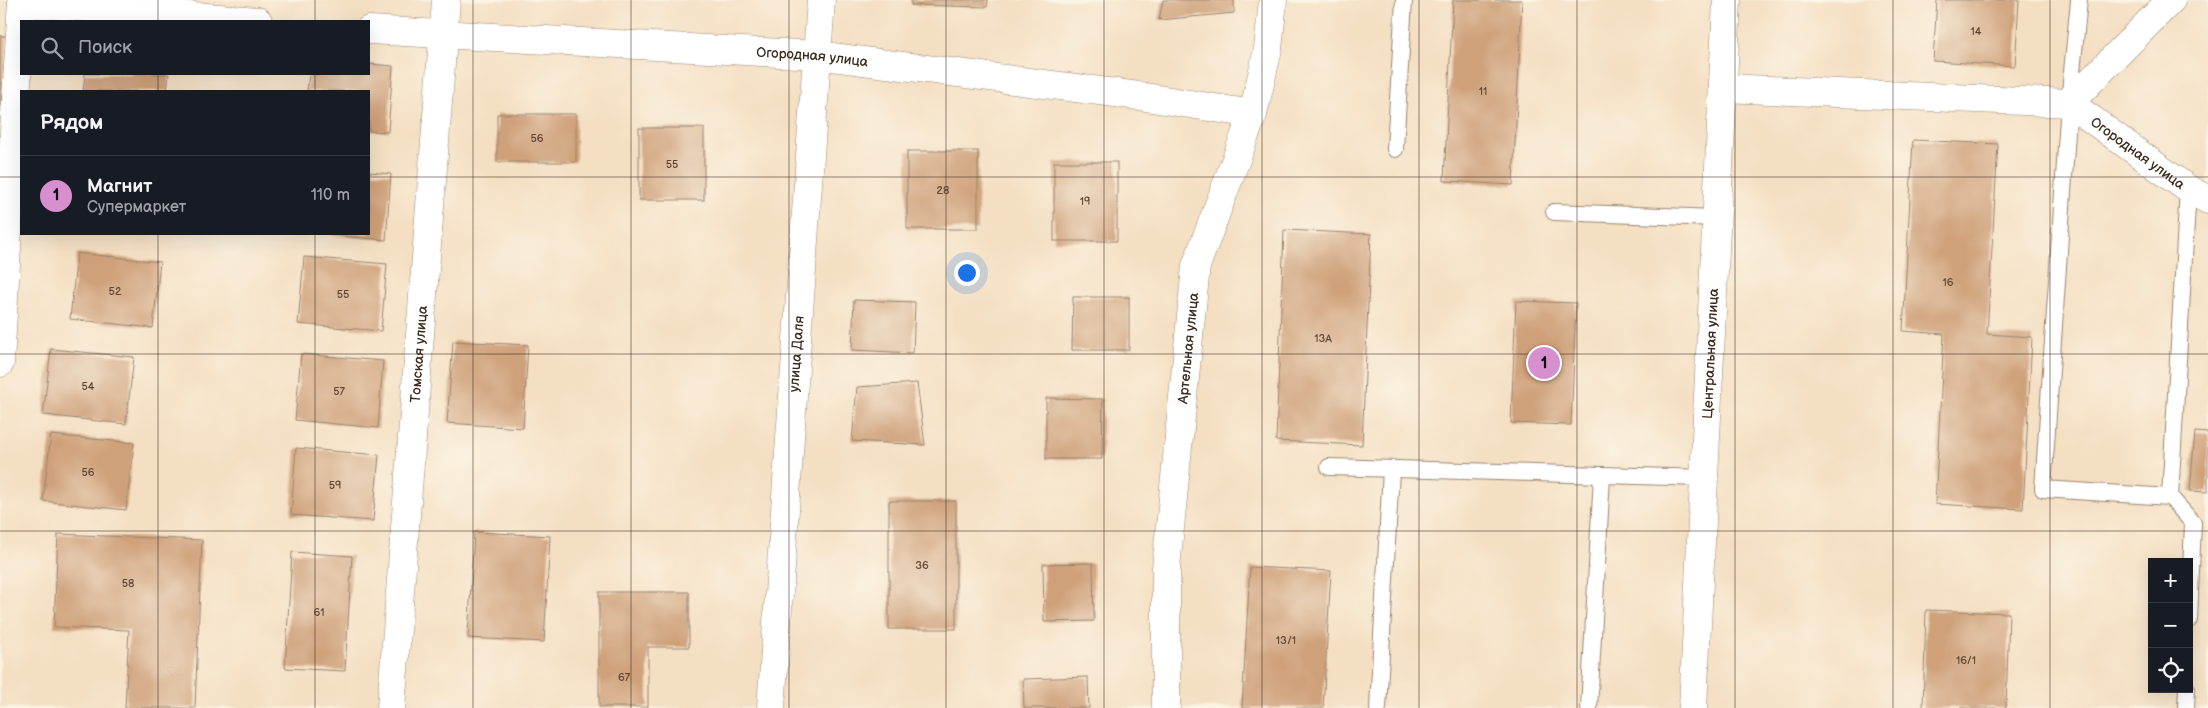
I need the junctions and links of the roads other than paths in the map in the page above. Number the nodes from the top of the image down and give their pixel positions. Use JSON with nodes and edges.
{"nodes":[{"id":1,"x":446,"y":0,"type":"edge"},
{"id":2,"x":820,"y":0,"type":"edge"},
{"id":3,"x":1274,"y":0,"type":"edge"},
{"id":4,"x":1404,"y":0,"type":"edge"},
{"id":5,"x":1727,"y":0,"type":"edge"},
{"id":6,"x":2080,"y":0,"type":"edge"},
{"id":7,"x":2171,"y":0,"type":"edge"},
{"id":8,"x":22,"y":2,"type":"edge"},
{"id":9,"x":21,"y":20,"type":"edge"},
{"id":10,"x":246,"y":20,"type":"edge"},
{"id":11,"x":370,"y":30,"type":"edge"},
{"id":12,"x":20,"y":32,"type":"edge"},
{"id":13,"x":444,"y":36,"type":"junction"},
{"id":14,"x":816,"y":55,"type":"junction"},
{"id":15,"x":1723,"y":88,"type":"junction"},
{"id":16,"x":2069,"y":103,"type":"junction"},
{"id":17,"x":1253,"y":114,"type":"junction"},
{"id":18,"x":1395,"y":149,"type":"dead end"},
{"id":19,"x":2198,"y":195,"type":"edge"},
{"id":20,"x":1554,"y":212,"type":"dead end"},
{"id":21,"x":1716,"y":218,"type":"junction"},
{"id":22,"x":2,"y":299,"type":"edge"},
{"id":23,"x":0,"y":363,"type":"edge"},
{"id":24,"x":1329,"y":467,"type":"dead end"},
{"id":25,"x":1391,"y":470,"type":"junction"},
{"id":26,"x":1602,"y":476,"type":"junction"},
{"id":27,"x":1704,"y":478,"type":"junction"},
{"id":28,"x":2170,"y":497,"type":"junction"},
{"id":29,"x":2190,"y":603,"type":"edge"},
{"id":30,"x":2186,"y":693,"type":"edge"},
{"id":31,"x":391,"y":708,"type":"edge"},
{"id":32,"x":771,"y":708,"type":"edge"},
{"id":33,"x":1166,"y":708,"type":"edge"},
{"id":34,"x":1378,"y":708,"type":"edge"},
{"id":35,"x":1589,"y":708,"type":"edge"},
{"id":36,"x":1694,"y":708,"type":"edge"},
{"id":37,"x":2186,"y":708,"type":"edge"}],
"edges":[{"from":1,"to":13,"type":"street","name":"Томская улица"},
{"from":2,"to":14,"type":"street","name":"улица Даля"},
{"from":3,"to":17,"type":"street","name":"Артельная улица"},
{"from":4,"to":18,"type":"lane"},
{"from":5,"to":15,"type":"street","name":"Центральная улица"},
{"from":6,"to":16,"type":"lane"},
{"from":7,"to":16,"type":"street"},
{"from":8,"to":9,"type":"street"},
{"from":8,"to":10,"type":"street"},
{"from":11,"to":13,"type":"street","name":"Огородная улица"},
{"from":12,"to":22,"type":"street"},
{"from":13,"to":14,"type":"street","name":"Огородная улица"},
{"from":13,"to":31,"type":"street","name":"Томская улица"},
{"from":14,"to":17,"type":"street","name":"Огородная улица"},
{"from":14,"to":32,"type":"street","name":"улица Даля"},
{"from":15,"to":16,"type":"street"},
{"from":15,"to":21,"type":"street","name":"Центральная улица"},
{"from":16,"to":19,"type":"street","name":"Огородная улица"},
{"from":16,"to":28,"type":"lane"},
{"from":17,"to":33,"type":"street","name":"Артельная улица"},
{"from":19,"to":28,"type":"lane"},
{"from":20,"to":21,"type":"lane"},
{"from":21,"to":27,"type":"street","name":"Центральная улица"},
{"from":22,"to":23,"type":"street"},
{"from":24,"to":25,"type":"lane"},
{"from":25,"to":26,"type":"lane"},
{"from":25,"to":34,"type":"lane"},
{"from":26,"to":27,"type":"lane"},
{"from":26,"to":35,"type":"lane"},
{"from":27,"to":36,"type":"street","name":"Центральная улица"},
{"from":28,"to":29,"type":"lane"},
{"from":30,"to":37,"type":"lane"}]}
